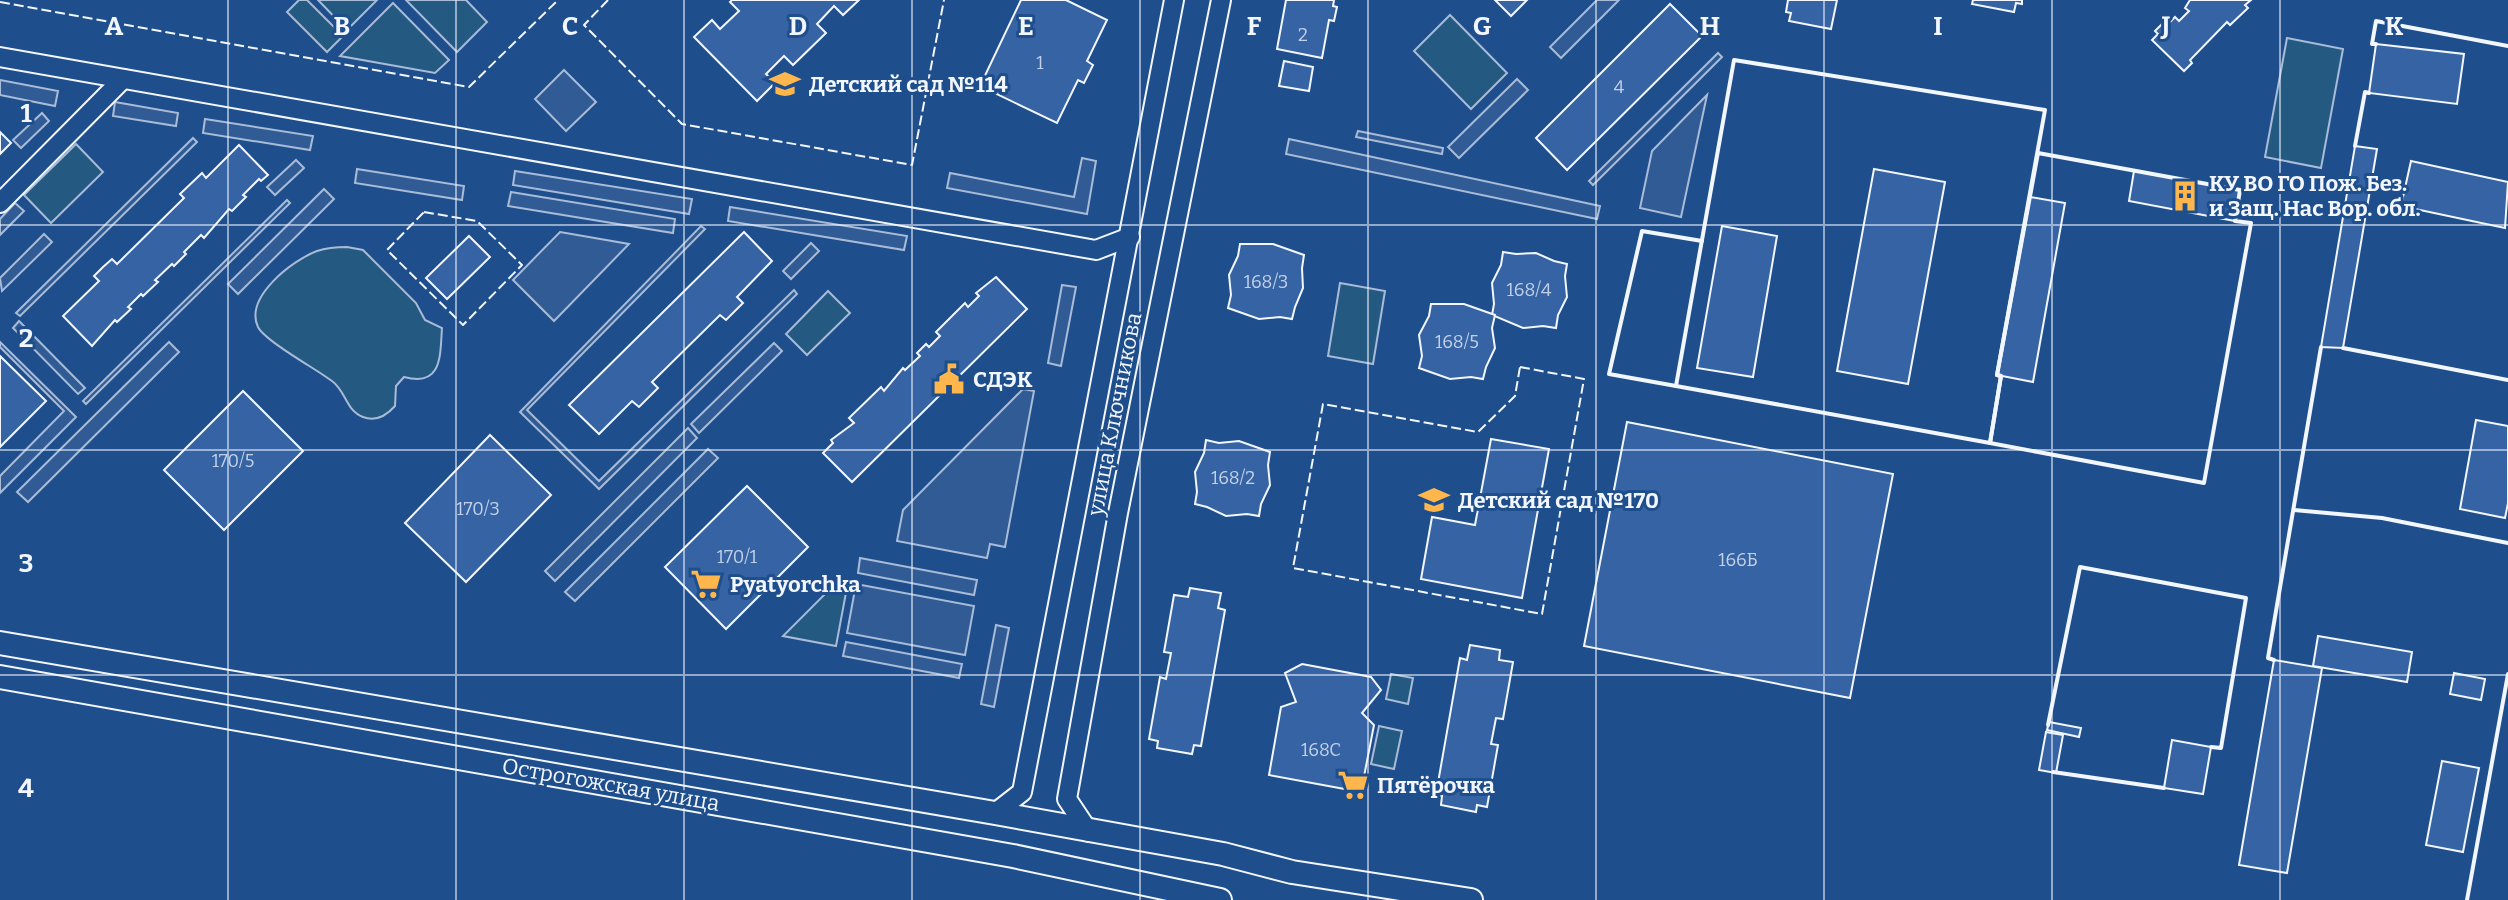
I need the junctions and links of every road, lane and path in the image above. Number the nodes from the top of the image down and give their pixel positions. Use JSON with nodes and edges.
{"nodes":[{"id":1,"x":1174,"y":0,"type":"edge"},
{"id":2,"x":1221,"y":0,"type":"edge"},
{"id":3,"x":0,"y":57,"type":"edge"},
{"id":4,"x":123,"y":79,"type":"junction"},
{"id":5,"x":0,"y":203,"type":"edge"},
{"id":6,"x":1130,"y":237,"type":"junction"},
{"id":7,"x":1096,"y":250,"type":"junction"},
{"id":8,"x":1121,"y":279,"type":"junction"},
{"id":9,"x":0,"y":643,"type":"edge"},
{"id":10,"x":0,"y":677,"type":"edge"},
{"id":11,"x":995,"y":813,"type":"junction"},
{"id":12,"x":1089,"y":832,"type":"junction"},
{"id":13,"x":1220,"y":900,"type":"edge"},
{"id":14,"x":1471,"y":900,"type":"edge"}],
"edges":[{"from":1,"to":6,"type":"street","name":"улица Ключникова"},
{"from":2,"to":12,"type":"street","name":"улица Ключникова"},
{"from":3,"to":4,"type":"street"},
{"from":4,"to":5,"type":"street"},
{"from":4,"to":7,"type":"street"},
{"from":6,"to":7,"type":"street"},
{"from":6,"to":8,"type":"street","name":"улица Ключникова"},
{"from":7,"to":8,"type":"street"},
{"from":8,"to":11,"type":"street","name":"улица Ключникова"},
{"from":9,"to":11,"type":"street"},
{"from":10,"to":13,"type":"street","name":"Острогожская улица"},
{"from":11,"to":12,"type":"street"},
{"from":12,"to":14,"type":"street"}]}
